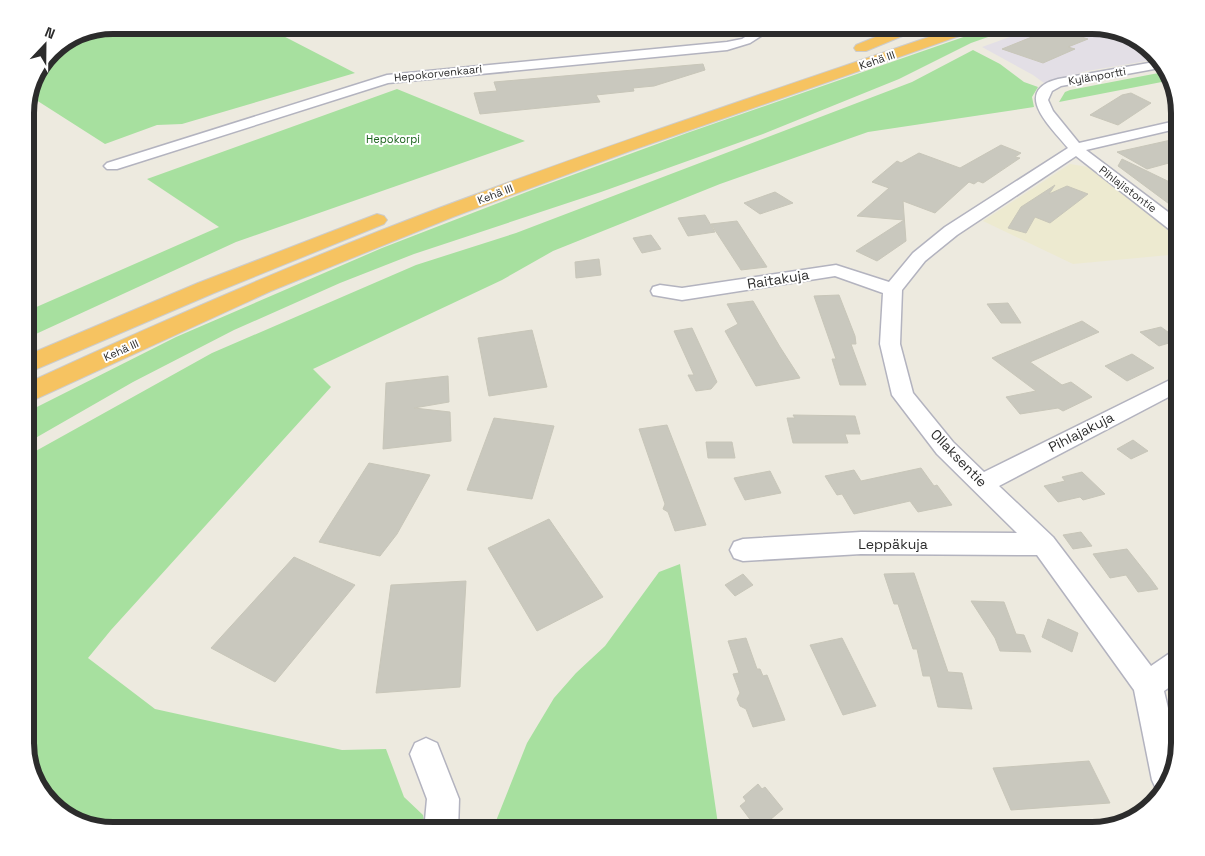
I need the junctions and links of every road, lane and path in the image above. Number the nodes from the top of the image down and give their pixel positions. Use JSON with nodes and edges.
{"nodes":[{"id":1,"x":757,"y":34,"type":"edge"},
{"id":2,"x":894,"y":34,"type":"edge"},
{"id":3,"x":910,"y":34,"type":"edge"},
{"id":4,"x":951,"y":34,"type":"edge"},
{"id":5,"x":852,"y":52,"type":"dead end"},
{"id":6,"x":1155,"y":65,"type":"edge"},
{"id":7,"x":1171,"y":126,"type":"edge"},
{"id":8,"x":621,"y":132,"type":"dead end"},
{"id":9,"x":1076,"y":149,"type":"junction"},
{"id":10,"x":557,"y":153,"type":"dead end"},
{"id":11,"x":112,"y":166,"type":"dead end"},
{"id":12,"x":1171,"y":221,"type":"edge"},
{"id":13,"x":893,"y":290,"type":"junction"},
{"id":14,"x":660,"y":291,"type":"dead end"},
{"id":15,"x":34,"y":362,"type":"edge"},
{"id":16,"x":1171,"y":387,"type":"edge"},
{"id":17,"x":34,"y":391,"type":"edge"},
{"id":18,"x":983,"y":483,"type":"junction"},
{"id":19,"x":1044,"y":544,"type":"junction"},
{"id":20,"x":743,"y":550,"type":"dead end"},
{"id":21,"x":1171,"y":669,"type":"edge"},
{"id":22,"x":1148,"y":685,"type":"junction"},
{"id":23,"x":426,"y":754,"type":"dead end"},
{"id":24,"x":1166,"y":771,"type":"edge"},
{"id":25,"x":442,"y":822,"type":"edge"}],
"edges":[{"from":1,"to":11,"type":"street","name":"Hepokorvenkaari"},
{"from":2,"to":5,"type":"highway"},
{"from":3,"to":8,"type":"highway","name":"Kehä III"},
{"from":4,"to":17,"type":"highway","name":"Kehä III"},
{"from":6,"to":9,"type":"street","name":"Kylänportti"},
{"from":7,"to":9,"type":"street"},
{"from":9,"to":12,"type":"street","name":"Pihlajistontie"},
{"from":9,"to":13,"type":"street"},
{"from":10,"to":15,"type":"highway","name":"Kehä III"},
{"from":13,"to":14,"type":"street","name":"Raitakuja"},
{"from":13,"to":18,"type":"street","name":"Ollaksentie"},
{"from":16,"to":18,"type":"street","name":"Pihlajakuja"},
{"from":18,"to":19,"type":"street","name":"Ollaksentie"},
{"from":19,"to":20,"type":"street","name":"Leppäkuja"},
{"from":19,"to":22,"type":"street","name":"Ollaksentie"},
{"from":21,"to":22,"type":"street"},
{"from":22,"to":24,"type":"street","name":"Ollaksentie"},
{"from":23,"to":25,"type":"street"}]}
